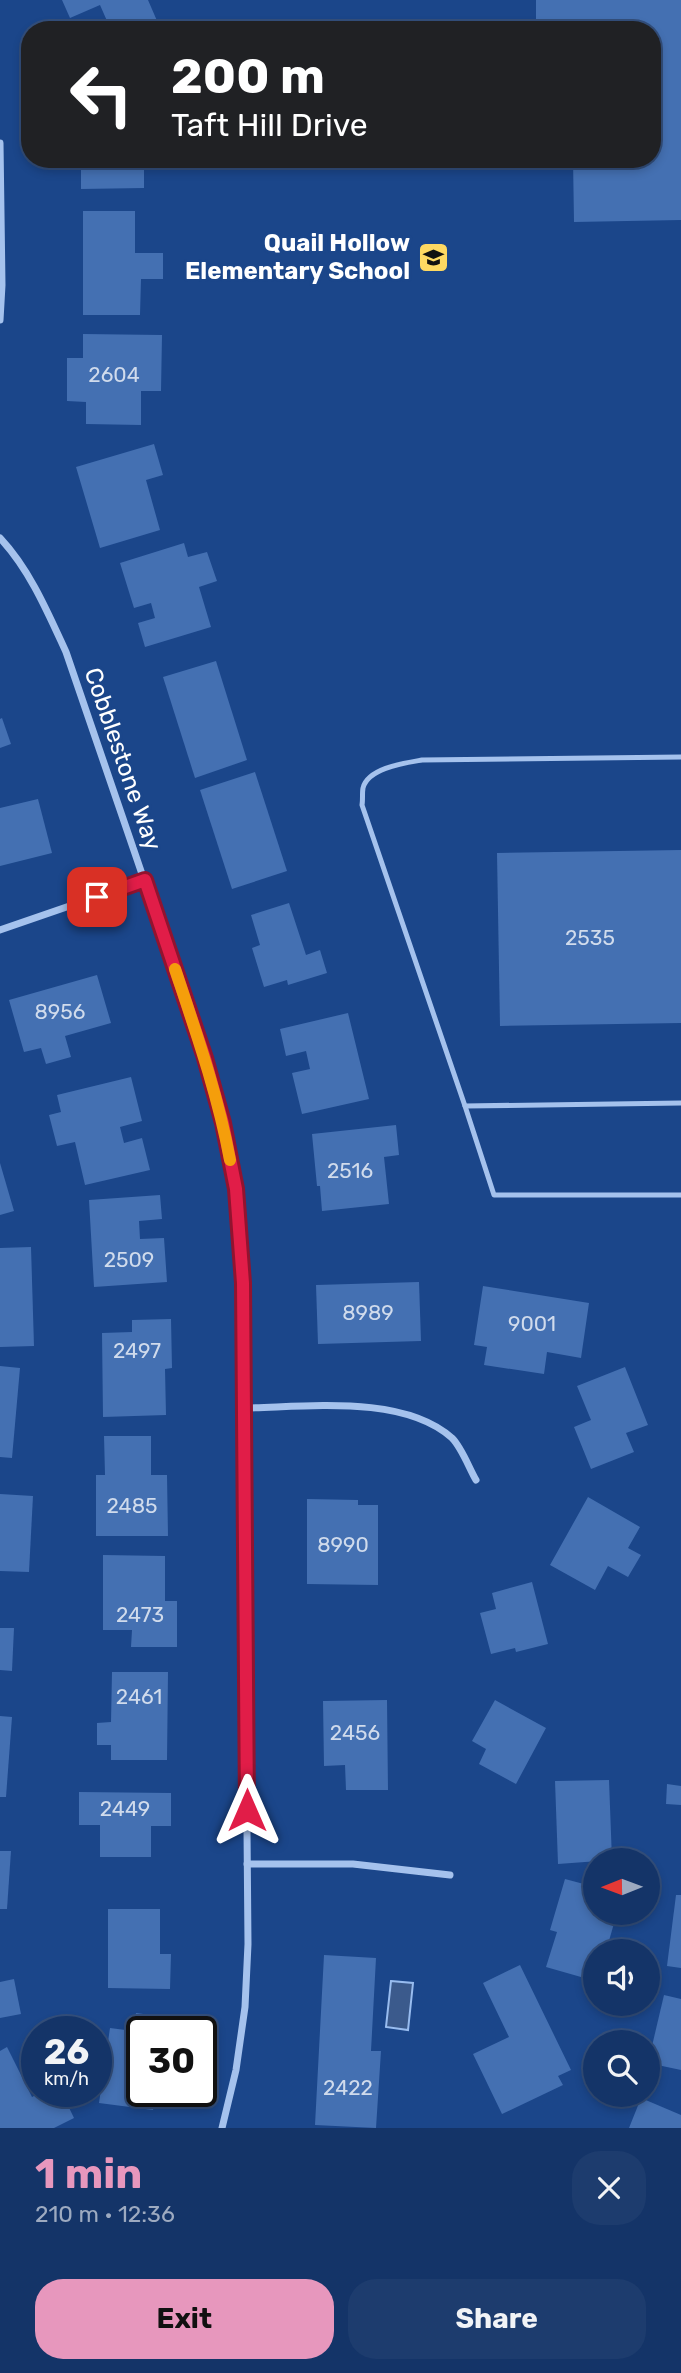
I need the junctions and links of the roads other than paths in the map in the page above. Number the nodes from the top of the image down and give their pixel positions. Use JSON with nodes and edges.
{"nodes":[{"id":1,"x":0,"y":143,"type":"edge"},
{"id":2,"x":0,"y":320,"type":"edge"},
{"id":3,"x":0,"y":538,"type":"edge"},
{"id":4,"x":681,"y":757,"type":"edge"},
{"id":5,"x":145,"y":880,"type":"junction"},
{"id":6,"x":0,"y":930,"type":"edge"},
{"id":7,"x":681,"y":1103,"type":"edge"},
{"id":8,"x":465,"y":1105,"type":"junction"},
{"id":9,"x":681,"y":1195,"type":"edge"},
{"id":10,"x":245,"y":1408,"type":"junction"},
{"id":11,"x":476,"y":1480,"type":"dead end"},
{"id":12,"x":247,"y":1864,"type":"junction"},
{"id":13,"x":450,"y":1875,"type":"dead end"},
{"id":14,"x":222,"y":2128,"type":"edge"}],
"edges":[{"from":1,"to":2,"type":"street"},
{"from":3,"to":5,"type":"street","name":"Cobblestone Way"},
{"from":4,"to":8,"type":"lane"},
{"from":5,"to":6,"type":"street"},
{"from":5,"to":10,"type":"street","name":"Cobblestone Way"},
{"from":7,"to":8,"type":"lane"},
{"from":8,"to":9,"type":"lane"},
{"from":10,"to":11,"type":"street"},
{"from":10,"to":12,"type":"street","name":"Cobblestone Way"},
{"from":12,"to":13,"type":"street"},
{"from":12,"to":14,"type":"street","name":"Cobblestone Way"}]}
